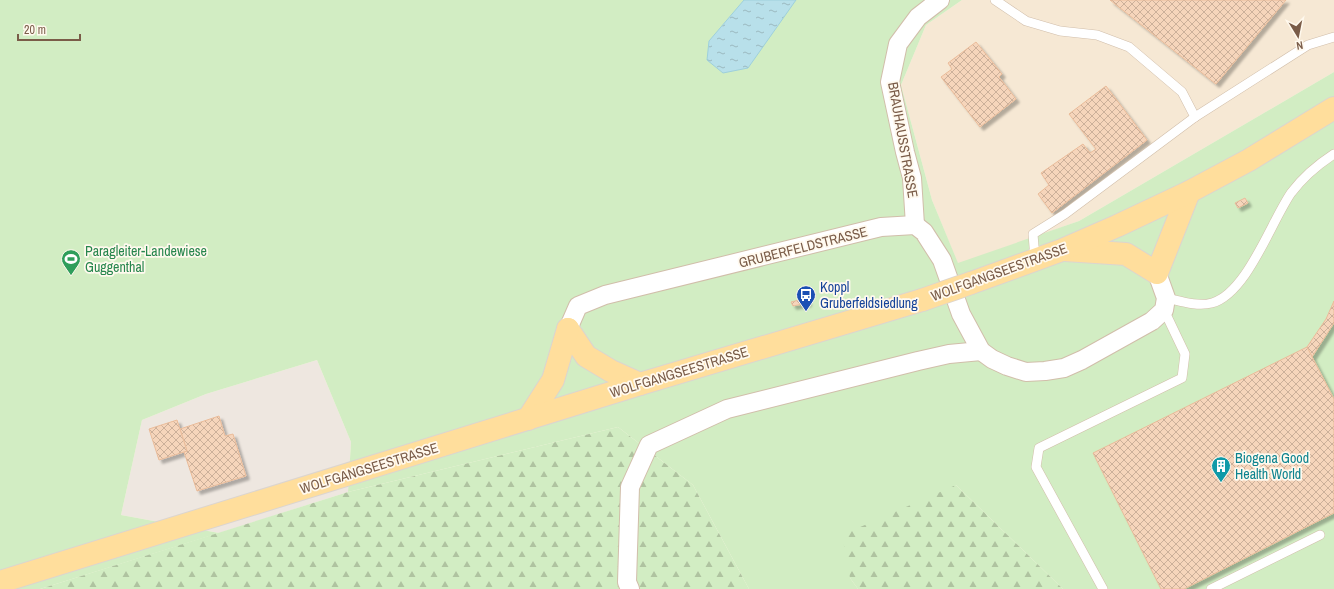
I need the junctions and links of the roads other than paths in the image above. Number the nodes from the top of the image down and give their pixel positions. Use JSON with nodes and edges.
{"nodes":[{"id":1,"x":940,"y":0,"type":"edge"},
{"id":2,"x":995,"y":0,"type":"edge"},
{"id":3,"x":1334,"y":37,"type":"edge"},
{"id":4,"x":1334,"y":108,"type":"edge"},
{"id":5,"x":1196,"y":118,"type":"junction"},
{"id":6,"x":1334,"y":154,"type":"edge"},
{"id":7,"x":1189,"y":192,"type":"junction"},
{"id":8,"x":915,"y":225,"type":"junction"},
{"id":9,"x":1062,"y":250,"type":"junction"},
{"id":10,"x":1035,"y":260,"type":"junction"},
{"id":11,"x":1157,"y":273,"type":"junction"},
{"id":12,"x":1165,"y":304,"type":"junction"},
{"id":13,"x":568,"y":329,"type":"junction"},
{"id":14,"x":981,"y":351,"type":"junction"},
{"id":15,"x":640,"y":384,"type":"junction"},
{"id":16,"x":528,"y":419,"type":"junction"},
{"id":17,"x":1320,"y":535,"type":"dead end"},
{"id":18,"x":0,"y":582,"type":"edge"},
{"id":19,"x":630,"y":589,"type":"edge"},
{"id":20,"x":1104,"y":589,"type":"edge"},
{"id":21,"x":1211,"y":589,"type":"edge"}],
"edges":[{"from":1,"to":8,"type":"street","name":"BRAUHAUSSTRASSE"},
{"from":2,"to":5,"type":"lane"},
{"from":3,"to":5,"type":"lane"},
{"from":4,"to":7,"type":"main road","name":"WOLFGANGSEESTRASSE"},
{"from":5,"to":10,"type":"lane"},
{"from":6,"to":12,"type":"lane"},
{"from":7,"to":9,"type":"main road","name":"WOLFGANGSEESTRASSE"},
{"from":7,"to":11,"type":"main road"},
{"from":8,"to":13,"type":"street","name":"GRUBERFELDSTRASSE"},
{"from":8,"to":14,"type":"street"},
{"from":9,"to":10,"type":"main road","name":"WOLFGANGSEESTRASSE"},
{"from":9,"to":11,"type":"main road"},
{"from":10,"to":15,"type":"main road","name":"WOLFGANGSEESTRASSE","bridge":true},
{"from":11,"to":12,"type":"street"},
{"from":12,"to":14,"type":"street"},
{"from":12,"to":20,"type":"lane"},
{"from":13,"to":15,"type":"main road"},
{"from":13,"to":16,"type":"main road"},
{"from":14,"to":19,"type":"street"},
{"from":15,"to":16,"type":"main road","name":"WOLFGANGSEESTRASSE"},
{"from":16,"to":18,"type":"main road","name":"WOLFGANGSEESTRASSE"},
{"from":17,"to":21,"type":"lane"}]}
